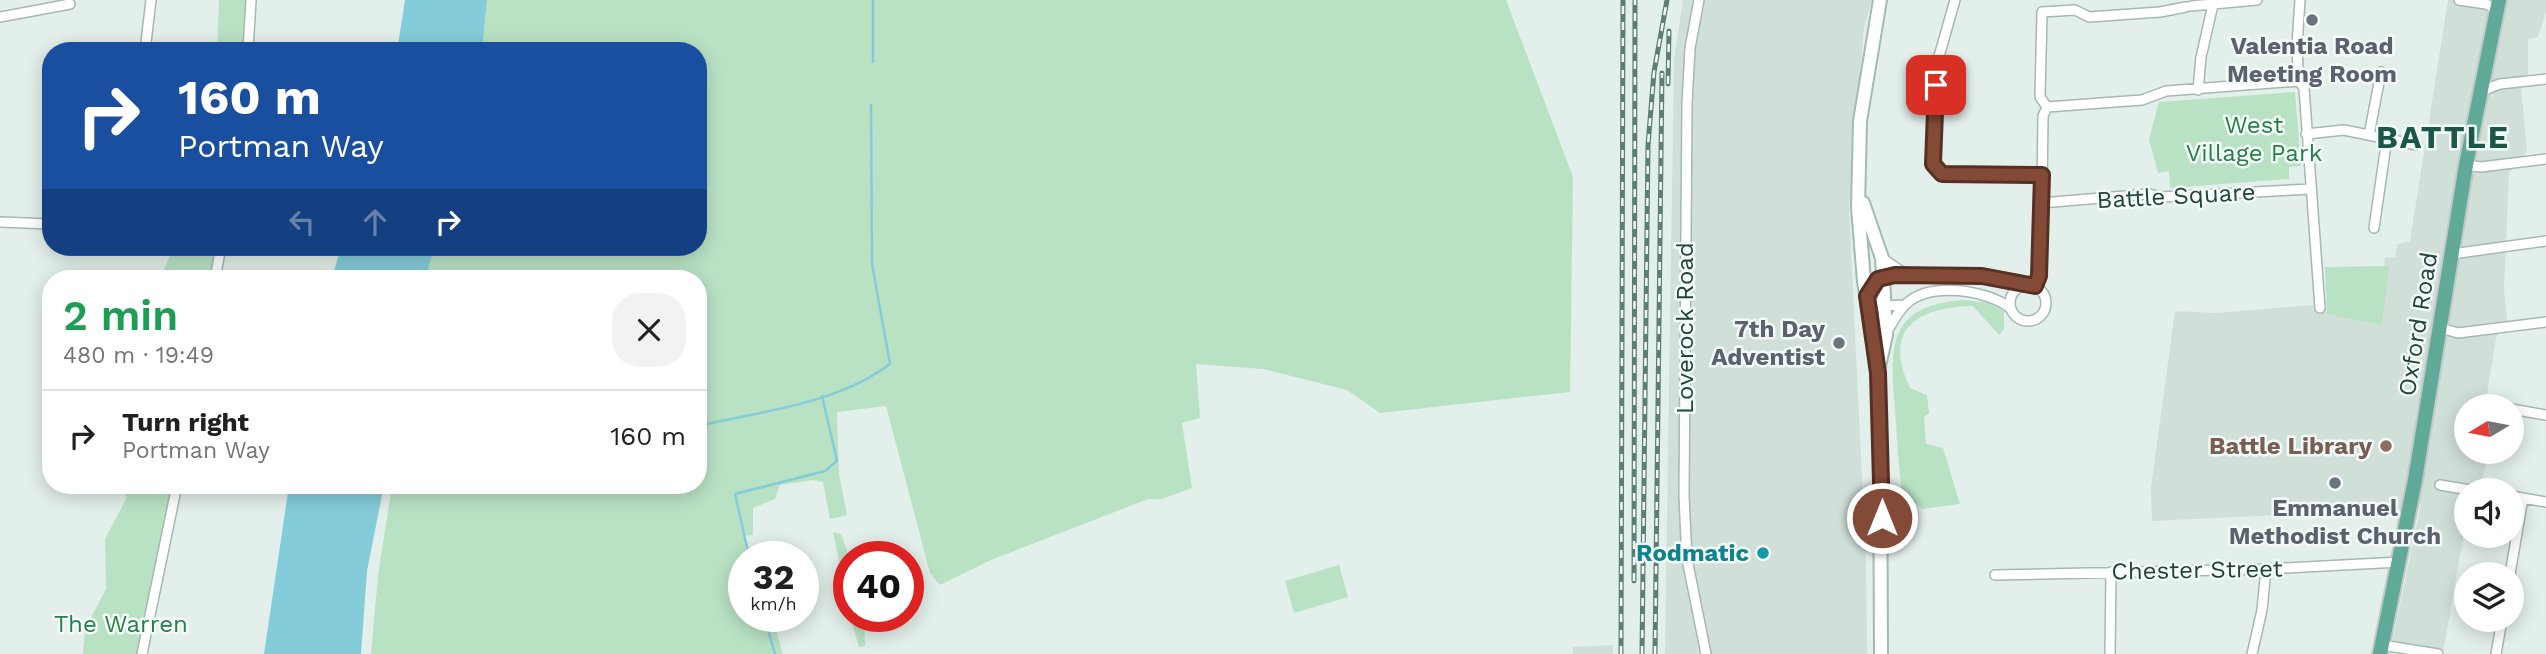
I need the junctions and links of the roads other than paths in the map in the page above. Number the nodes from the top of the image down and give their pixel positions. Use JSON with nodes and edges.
{"nodes":[{"id":1,"x":151,"y":0,"type":"edge"},
{"id":2,"x":251,"y":0,"type":"edge"},
{"id":3,"x":1699,"y":0,"type":"edge"},
{"id":4,"x":1880,"y":0,"type":"edge"},
{"id":5,"x":1955,"y":0,"type":"edge"},
{"id":6,"x":2257,"y":0,"type":"edge"},
{"id":7,"x":2300,"y":0,"type":"edge"},
{"id":8,"x":2459,"y":0,"type":"edge"},
{"id":9,"x":2214,"y":2,"type":"edge"},
{"id":10,"x":70,"y":4,"type":"dead end"},
{"id":11,"x":2168,"y":5,"type":"edge"},
{"id":12,"x":2498,"y":5,"type":"edge"},
{"id":13,"x":0,"y":17,"type":"edge"},
{"id":14,"x":146,"y":42,"type":"edge"},
{"id":15,"x":249,"y":42,"type":"edge"},
{"id":16,"x":2382,"y":72,"type":"dead end"},
{"id":17,"x":2546,"y":79,"type":"edge"},
{"id":18,"x":2299,"y":81,"type":"junction"},
{"id":19,"x":2198,"y":90,"type":"junction"},
{"id":20,"x":2481,"y":91,"type":"junction"},
{"id":21,"x":2048,"y":107,"type":"junction"},
{"id":22,"x":2306,"y":134,"type":"junction"},
{"id":23,"x":2369,"y":135,"type":"junction"},
{"id":24,"x":2387,"y":138,"type":"junction"},
{"id":25,"x":2417,"y":145,"type":"dead end"},
{"id":26,"x":2546,"y":159,"type":"edge"},
{"id":27,"x":2466,"y":165,"type":"junction"},
{"id":28,"x":2042,"y":175,"type":"junction"},
{"id":29,"x":1859,"y":189,"type":"junction"},
{"id":30,"x":2310,"y":189,"type":"junction"},
{"id":31,"x":2041,"y":203,"type":"junction"},
{"id":32,"x":0,"y":222,"type":"edge"},
{"id":33,"x":42,"y":224,"type":"edge"},
{"id":34,"x":2374,"y":228,"type":"dead end"},
{"id":35,"x":2546,"y":241,"type":"edge"},
{"id":36,"x":2452,"y":254,"type":"junction"},
{"id":37,"x":1882,"y":258,"type":"junction"},
{"id":38,"x":1907,"y":275,"type":"junction"},
{"id":39,"x":1882,"y":277,"type":"junction"},
{"id":40,"x":2023,"y":285,"type":"junction"},
{"id":41,"x":2035,"y":286,"type":"junction"},
{"id":42,"x":1867,"y":296,"type":"junction"},
{"id":43,"x":1904,"y":305,"type":"junction"},
{"id":44,"x":1885,"y":307,"type":"junction"},
{"id":45,"x":2010,"y":308,"type":"junction"},
{"id":46,"x":2320,"y":308,"type":"dead end"},
{"id":47,"x":2546,"y":322,"type":"edge"},
{"id":48,"x":2441,"y":328,"type":"junction"},
{"id":49,"x":1886,"y":335,"type":"junction"},
{"id":50,"x":1878,"y":373,"type":"junction"},
{"id":51,"x":2524,"y":411,"type":"edge"},
{"id":52,"x":2546,"y":415,"type":"edge"},
{"id":53,"x":2440,"y":485,"type":"dead end"},
{"id":54,"x":2454,"y":487,"type":"edge"},
{"id":55,"x":175,"y":494,"type":"edge"},
{"id":56,"x":2524,"y":498,"type":"edge"},
{"id":57,"x":2546,"y":502,"type":"edge"},
{"id":58,"x":2400,"y":562,"type":"junction"},
{"id":59,"x":2266,"y":569,"type":"junction"},
{"id":60,"x":2111,"y":572,"type":"junction"},
{"id":61,"x":1995,"y":575,"type":"dead end"},
{"id":62,"x":2500,"y":632,"type":"edge"},
{"id":63,"x":2381,"y":650,"type":"edge"},
{"id":64,"x":142,"y":654,"type":"edge"},
{"id":65,"x":1706,"y":654,"type":"edge"},
{"id":66,"x":1881,"y":654,"type":"edge"},
{"id":67,"x":2110,"y":654,"type":"edge"},
{"id":68,"x":2252,"y":654,"type":"edge"},
{"id":69,"x":2438,"y":654,"type":"edge"},
{"id":70,"x":2497,"y":654,"type":"edge"}],
"edges":[{"from":1,"to":14,"type":"street"},
{"from":2,"to":15,"type":"street"},
{"from":3,"to":65,"type":"street","name":"Loverock Road"},
{"from":4,"to":29,"type":"street"},
{"from":5,"to":28,"type":"street"},
{"from":6,"to":9,"type":"street"},
{"from":7,"to":18,"type":"street"},
{"from":8,"to":12,"type":"street"},
{"from":9,"to":11,"type":"street"},
{"from":9,"to":19,"type":"street"},
{"from":10,"to":13,"type":"street"},
{"from":11,"to":21,"type":"street"},
{"from":12,"to":20,"type":"main road","name":"Oxford Road"},
{"from":16,"to":23,"type":"street"},
{"from":17,"to":20,"type":"street"},
{"from":18,"to":19,"type":"street"},
{"from":18,"to":22,"type":"street"},
{"from":19,"to":21,"type":"street"},
{"from":20,"to":27,"type":"main road","name":"Oxford Road"},
{"from":21,"to":28,"type":"street"},
{"from":22,"to":23,"type":"street"},
{"from":22,"to":30,"type":"street"},
{"from":23,"to":24,"type":"street"},
{"from":24,"to":25,"type":"street"},
{"from":24,"to":34,"type":"street"},
{"from":26,"to":27,"type":"street"},
{"from":27,"to":36,"type":"main road","name":"Oxford Road"},
{"from":28,"to":31,"type":"street"},
{"from":29,"to":37,"type":"street"},
{"from":29,"to":42,"type":"street"},
{"from":30,"to":31,"type":"street","name":"Battle Square"},
{"from":30,"to":46,"type":"street"},
{"from":31,"to":41,"type":"street"},
{"from":32,"to":33,"type":"street"},
{"from":35,"to":36,"type":"street"},
{"from":36,"to":48,"type":"main road","name":"Oxford Road"},
{"from":37,"to":38,"type":"street"},
{"from":37,"to":39,"type":"street"},
{"from":38,"to":39,"type":"street"},
{"from":38,"to":40,"type":"street"},
{"from":39,"to":42,"type":"street"},
{"from":39,"to":44,"type":"street"},
{"from":40,"to":41,"type":"street"},
{"from":40,"to":45,"type":"street"},
{"from":41,"to":45,"type":"street"},
{"from":42,"to":44,"type":"street"},
{"from":42,"to":50,"type":"street"},
{"from":43,"to":44,"type":"street"},
{"from":43,"to":45,"type":"street"},
{"from":43,"to":49,"type":"street"},
{"from":44,"to":49,"type":"street"},
{"from":47,"to":48,"type":"street"},
{"from":48,"to":58,"type":"main road","name":"Oxford Road"},
{"from":49,"to":50,"type":"street"},
{"from":50,"to":66,"type":"street"},
{"from":51,"to":52,"type":"street"},
{"from":53,"to":54,"type":"street"},
{"from":55,"to":64,"type":"street"},
{"from":56,"to":57,"type":"street"},
{"from":58,"to":59,"type":"street","name":"Chester Street"},
{"from":58,"to":63,"type":"main road","name":"Oxford Road"},
{"from":59,"to":60,"type":"street","name":"Chester Street"},
{"from":59,"to":68,"type":"street"},
{"from":60,"to":61,"type":"street","name":"Chester Street"},
{"from":60,"to":67,"type":"street"},
{"from":62,"to":70,"type":"street"},
{"from":63,"to":69,"type":"street"}]}
